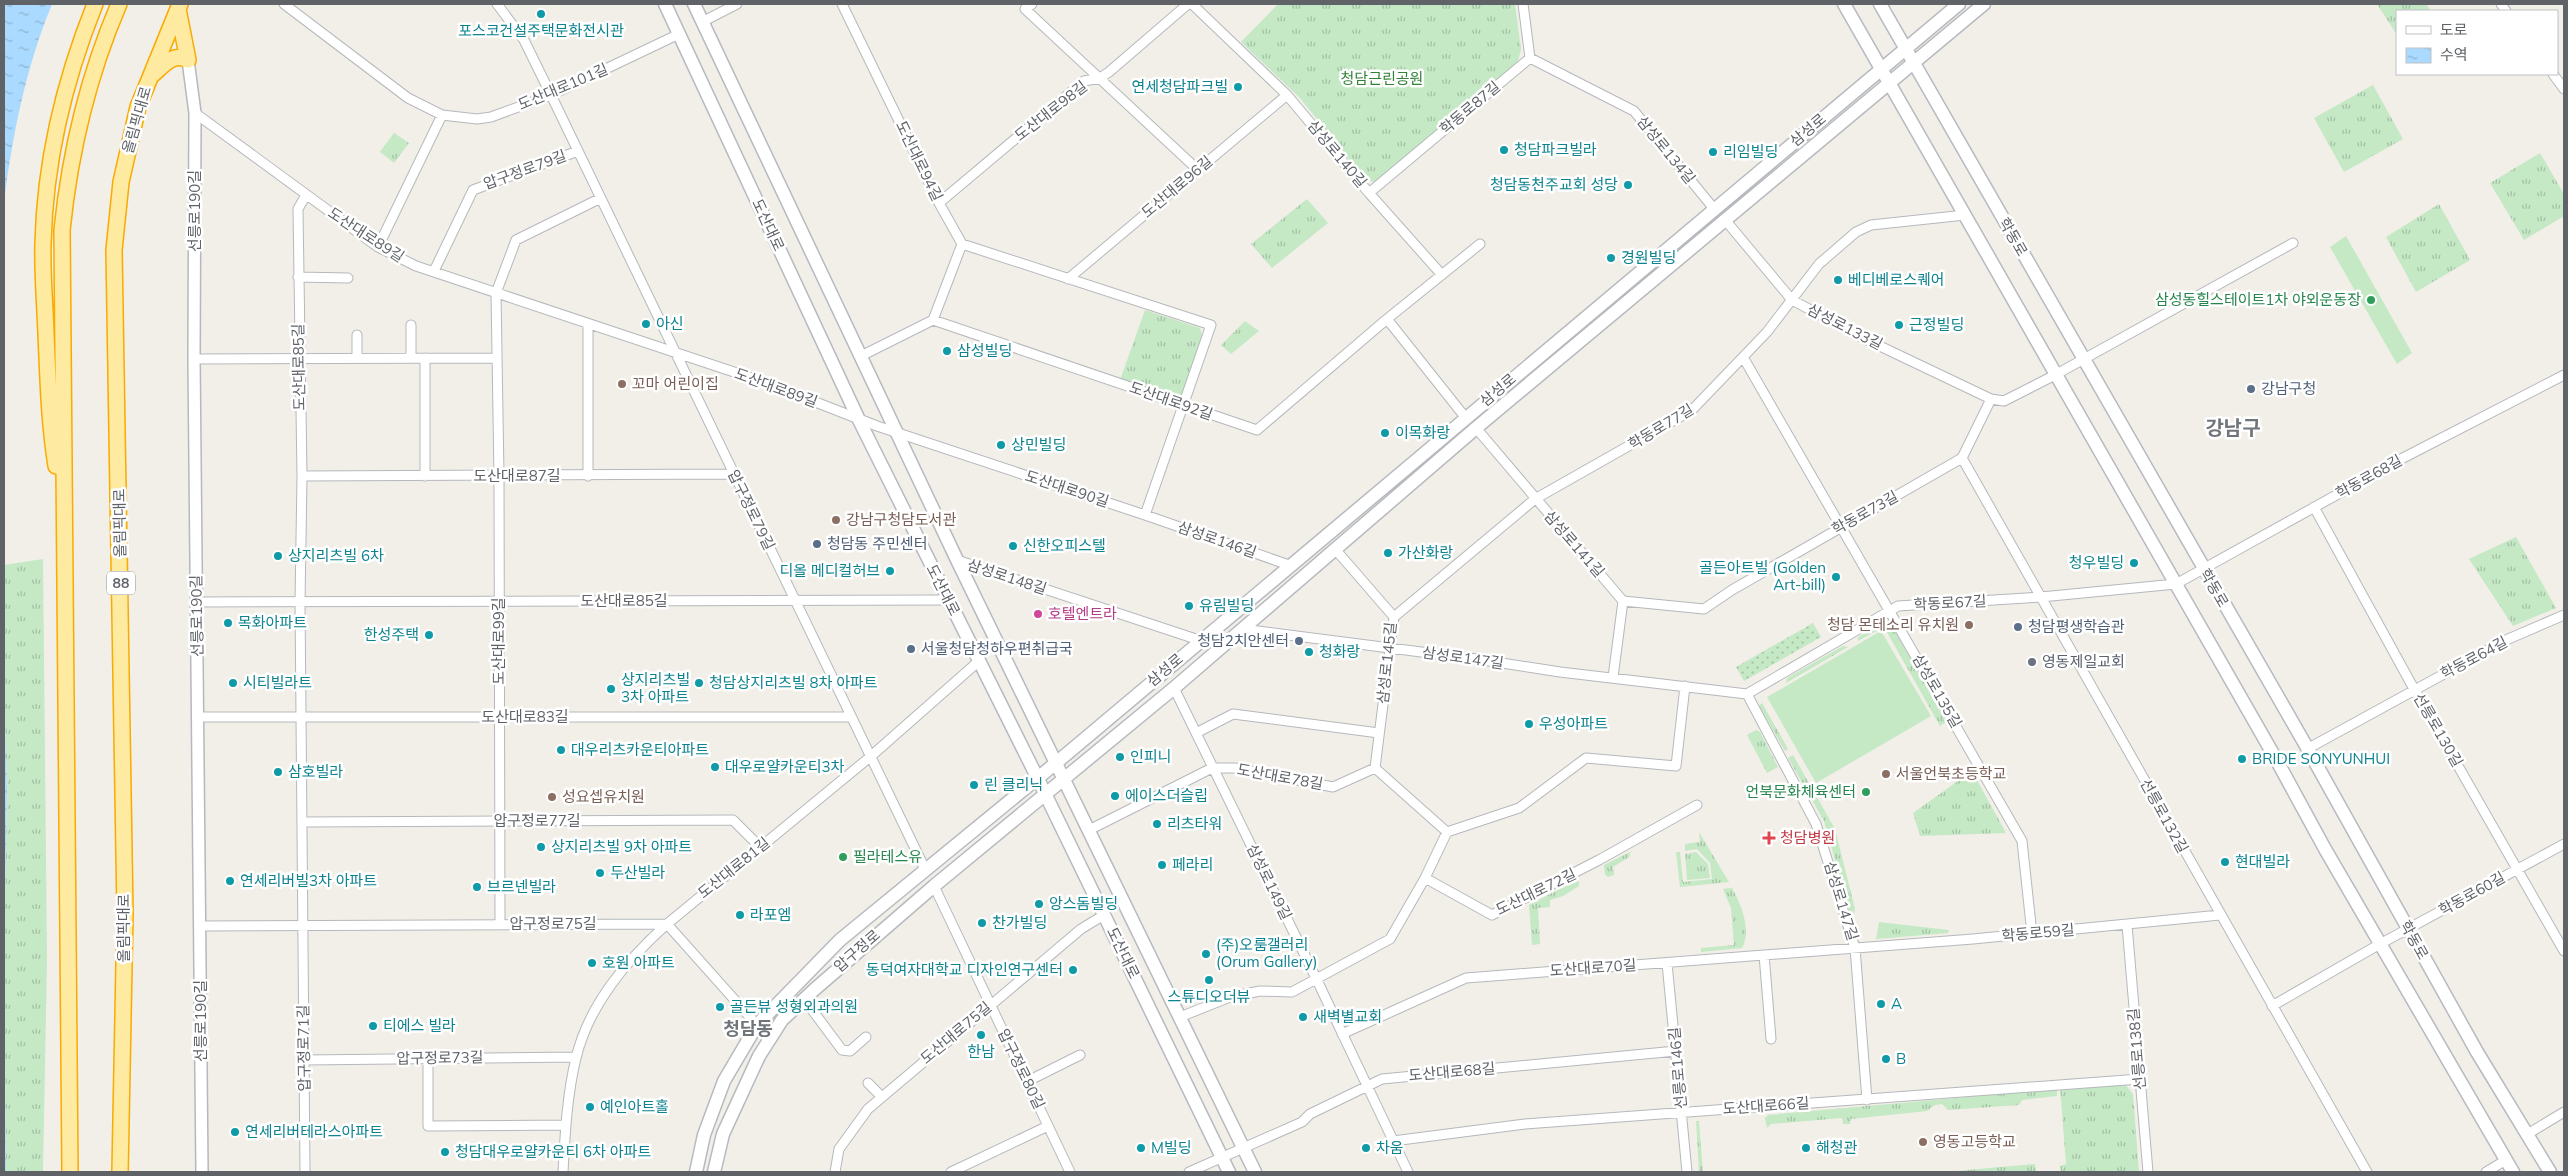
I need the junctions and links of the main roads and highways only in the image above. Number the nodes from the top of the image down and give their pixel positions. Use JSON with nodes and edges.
{"nodes":[{"id":1,"x":95,"y":4,"type":"edge"},
{"id":2,"x":119,"y":4,"type":"edge"},
{"id":3,"x":665,"y":4,"type":"edge"},
{"id":4,"x":694,"y":4,"type":"edge"},
{"id":5,"x":1844,"y":4,"type":"edge"},
{"id":6,"x":1880,"y":4,"type":"edge"},
{"id":7,"x":1959,"y":4,"type":"edge"},
{"id":8,"x":1984,"y":4,"type":"edge"},
{"id":9,"x":179,"y":6,"type":"edge"},
{"id":10,"x":1905,"y":48,"type":"junction"},
{"id":11,"x":1913,"y":63,"type":"junction"},
{"id":12,"x":1880,"y":69,"type":"junction"},
{"id":13,"x":148,"y":79,"type":"junction"},
{"id":14,"x":1888,"y":82,"type":"junction"},
{"id":15,"x":64,"y":517,"type":"junction"},
{"id":16,"x":1056,"y":763,"type":"junction"},
{"id":17,"x":1037,"y":777,"type":"junction"},
{"id":18,"x":1064,"y":778,"type":"junction"},
{"id":19,"x":1045,"y":793,"type":"junction"},
{"id":20,"x":70,"y":1172,"type":"edge"},
{"id":21,"x":120,"y":1172,"type":"edge"},
{"id":22,"x":696,"y":1172,"type":"edge"},
{"id":23,"x":714,"y":1172,"type":"edge"},
{"id":24,"x":1229,"y":1172,"type":"edge"},
{"id":25,"x":1255,"y":1172,"type":"edge"},
{"id":26,"x":2513,"y":1172,"type":"edge"},
{"id":27,"x":2550,"y":1172,"type":"edge"}],
"edges":[{"from":1,"to":15,"type":"highway"},
{"from":2,"to":15,"type":"highway"},
{"from":3,"to":17,"type":"main road","name":"도산대로"},
{"from":4,"to":16,"type":"main road","name":"도산대로"},
{"from":5,"to":12,"type":"main road","name":"학동로"},
{"from":6,"to":10,"type":"main road","name":"학동로"},
{"from":7,"to":10,"type":"main road","name":"삼성로"},
{"from":8,"to":11,"type":"main road","name":"삼성로"},
{"from":9,"to":13,"type":"highway","name":"올림픽대로","number":"88"},
{"from":9,"to":13,"type":"highway"},
{"from":10,"to":11,"type":"main road","name":"학동로"},
{"from":10,"to":12,"type":"main road","name":"삼성로"},
{"from":11,"to":14,"type":"main road","name":"삼성로"},
{"from":11,"to":27,"type":"main road","name":"학동로"},
{"from":12,"to":14,"type":"main road","name":"학동로"},
{"from":12,"to":16,"type":"main road","name":"삼성로"},
{"from":13,"to":21,"type":"highway","name":"올림픽대로","number":"88"},
{"from":14,"to":18,"type":"main road","name":"삼성로"},
{"from":14,"to":26,"type":"main road","name":"학동로"},
{"from":15,"to":20,"type":"highway"},
{"from":16,"to":17,"type":"main road","name":"삼성로"},
{"from":16,"to":18,"type":"main road","name":"도산대로"},
{"from":17,"to":19,"type":"main road","name":"도산대로"},
{"from":17,"to":22,"type":"main road","name":"압구정로"},
{"from":18,"to":19,"type":"main road","name":"압구정로"},
{"from":18,"to":25,"type":"main road","name":"도산대로"},
{"from":19,"to":23,"type":"main road","name":"압구정로"},
{"from":19,"to":24,"type":"main road","name":"도산대로"}]}
